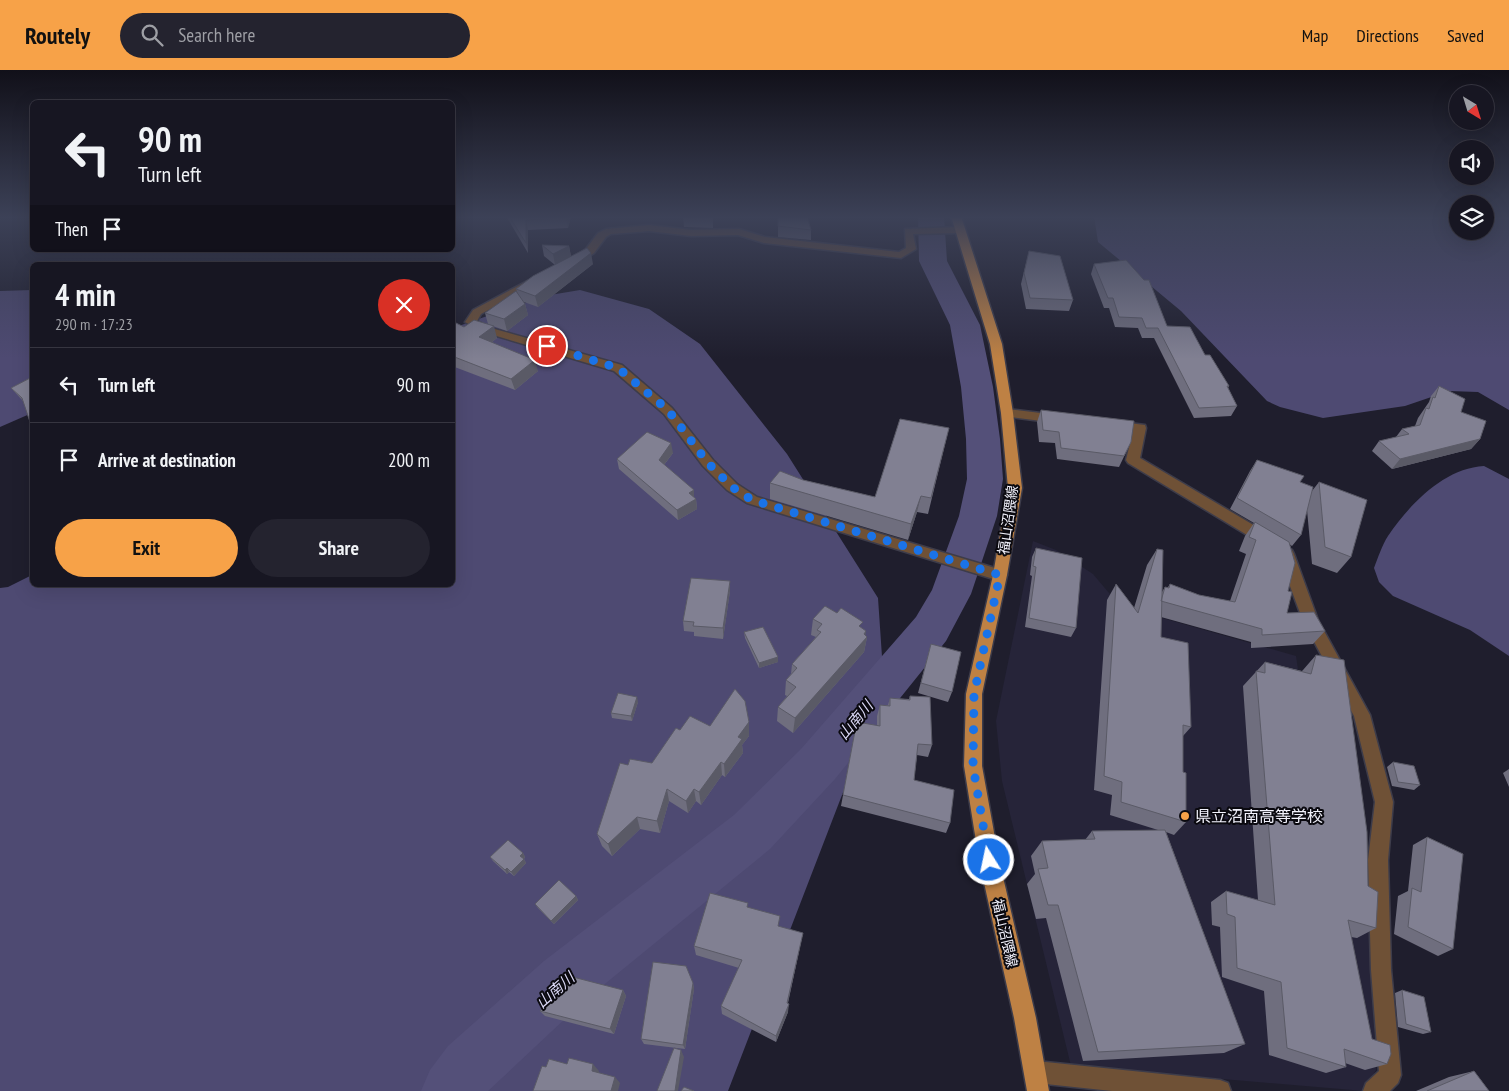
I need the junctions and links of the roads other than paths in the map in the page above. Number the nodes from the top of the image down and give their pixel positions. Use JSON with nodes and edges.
{"nodes":[{"id":1,"x":570,"y":264,"type":"edge"},
{"id":2,"x":971,"y":264,"type":"edge"},
{"id":3,"x":565,"y":267,"type":"edge"},
{"id":4,"x":540,"y":278,"type":"edge"},
{"id":5,"x":1007,"y":413,"type":"junction"},
{"id":6,"x":1073,"y":420,"type":"edge"},
{"id":7,"x":1092,"y":422,"type":"edge"},
{"id":8,"x":992,"y":573,"type":"junction"},
{"id":9,"x":1037,"y":1082,"type":"edge"},
{"id":10,"x":1220,"y":1091,"type":"edge"},
{"id":11,"x":1374,"y":1091,"type":"edge"}],
"edges":[{"from":1,"to":3,"type":"street"},
{"from":2,"to":5,"type":"main road","name":"福山沼隈線"},
{"from":4,"to":8,"type":"street"},
{"from":5,"to":6,"type":"street"},
{"from":5,"to":8,"type":"main road","name":"福山沼隈線"},
{"from":7,"to":11,"type":"street"},
{"from":8,"to":9,"type":"main road","name":"福山沼隈線"},
{"from":9,"to":10,"type":"street"}]}
